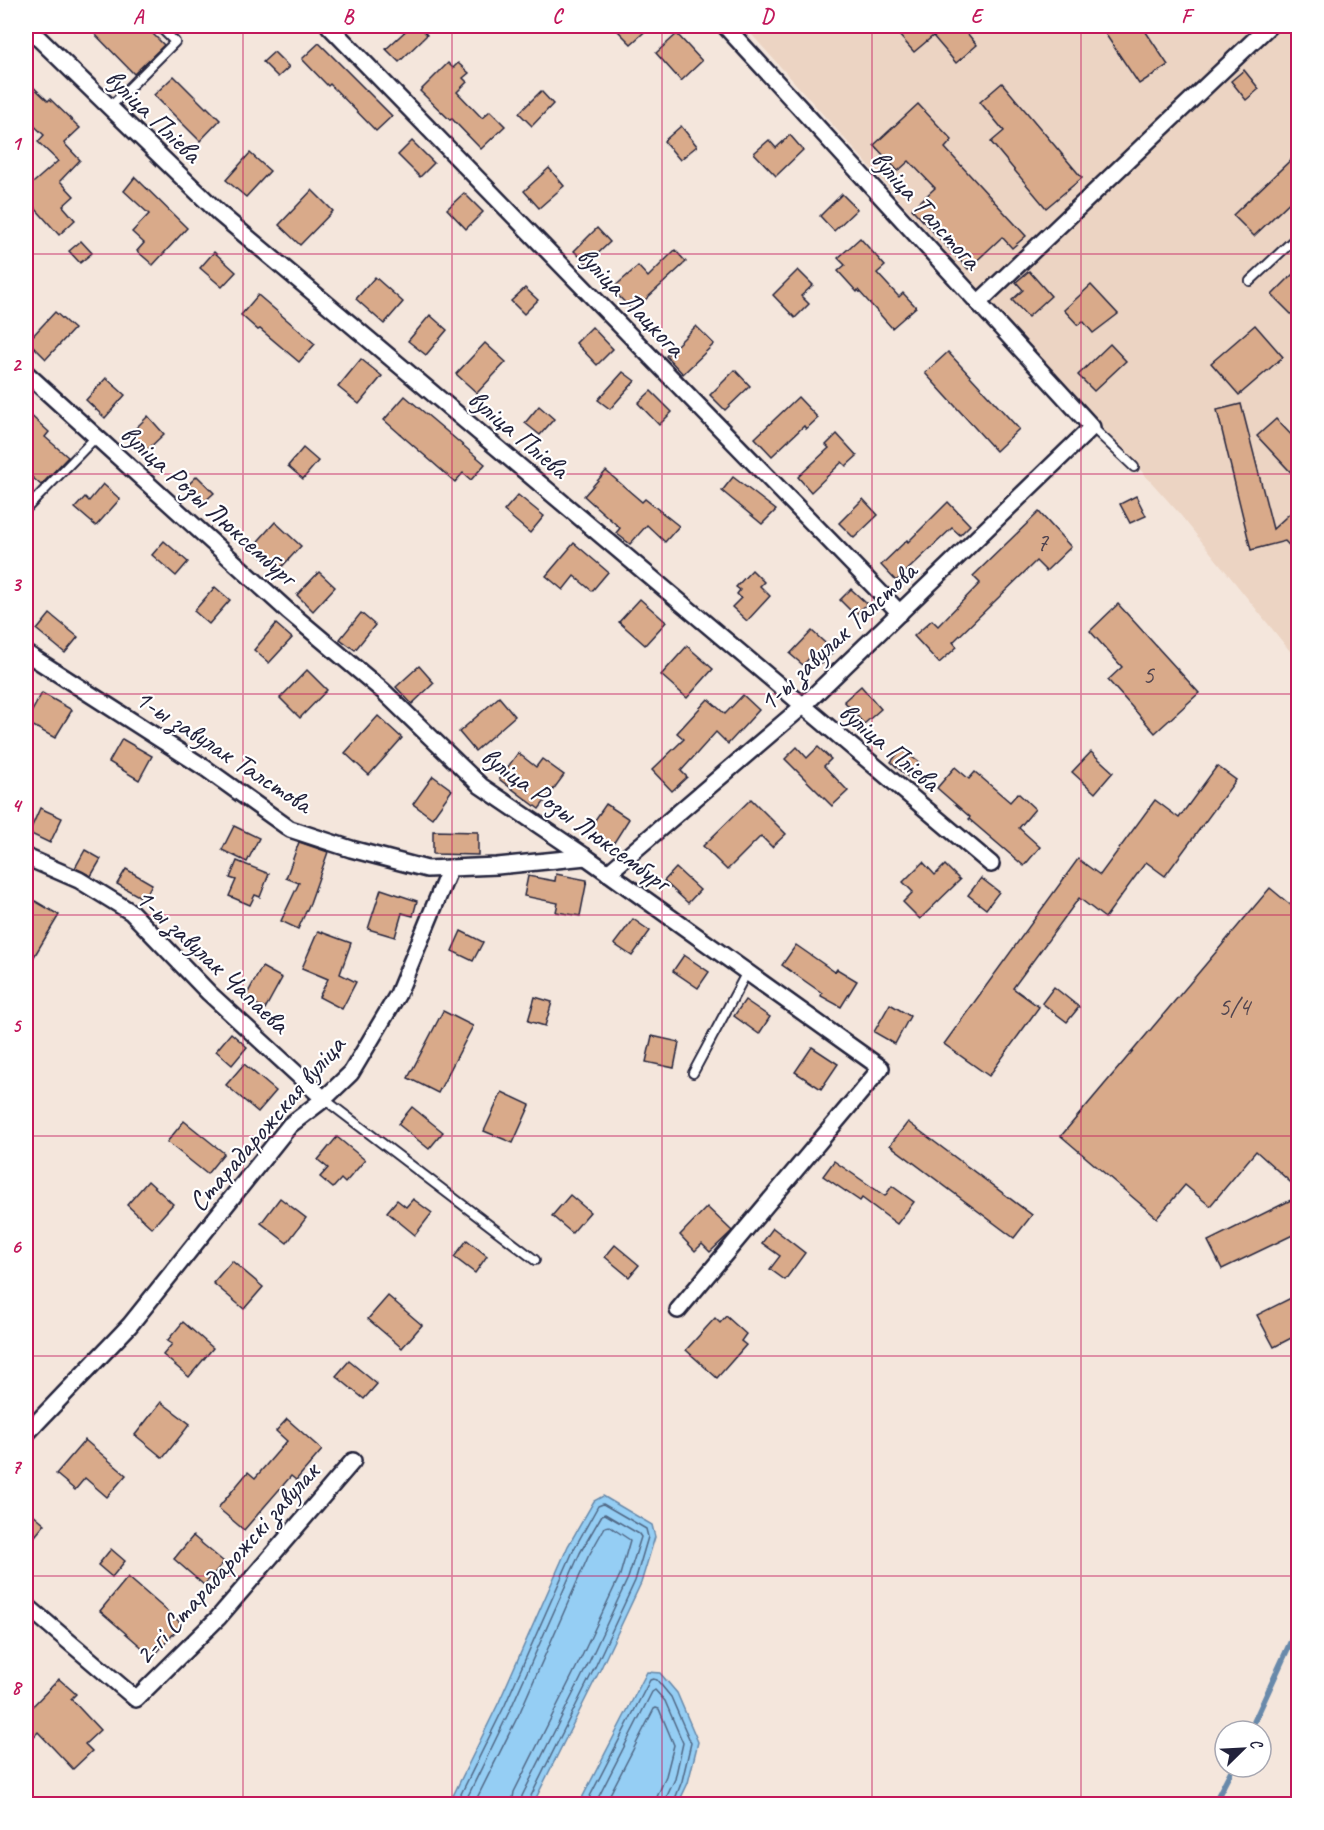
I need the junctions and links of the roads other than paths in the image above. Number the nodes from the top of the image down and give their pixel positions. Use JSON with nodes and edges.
{"nodes":[{"id":1,"x":26,"y":26,"type":"edge"},
{"id":2,"x":159,"y":26,"type":"edge"},
{"id":3,"x":329,"y":26,"type":"edge"},
{"id":4,"x":724,"y":26,"type":"edge"},
{"id":5,"x":1269,"y":26,"type":"edge"},
{"id":6,"x":110,"y":107,"type":"junction"},
{"id":7,"x":1299,"y":236,"type":"edge"},
{"id":8,"x":1250,"y":281,"type":"dead end"},
{"id":9,"x":978,"y":303,"type":"junction"},
{"id":10,"x":26,"y":373,"type":"edge"},
{"id":11,"x":1092,"y":427,"type":"junction"},
{"id":12,"x":96,"y":437,"type":"junction"},
{"id":13,"x":1134,"y":467,"type":"dead end"},
{"id":14,"x":26,"y":509,"type":"edge"},
{"id":15,"x":900,"y":613,"type":"junction"},
{"id":16,"x":26,"y":653,"type":"edge"},
{"id":17,"x":803,"y":706,"type":"junction"},
{"id":18,"x":26,"y":857,"type":"edge"},
{"id":19,"x":586,"y":857,"type":"junction"},
{"id":20,"x":992,"y":864,"type":"dead end"},
{"id":21,"x":450,"y":868,"type":"junction"},
{"id":22,"x":608,"y":873,"type":"junction"},
{"id":23,"x":747,"y":972,"type":"junction"},
{"id":24,"x":693,"y":1073,"type":"dead end"},
{"id":25,"x":324,"y":1099,"type":"junction"},
{"id":26,"x":535,"y":1260,"type":"dead end"},
{"id":27,"x":678,"y":1310,"type":"dead end"},
{"id":28,"x":26,"y":1434,"type":"edge"},
{"id":29,"x":353,"y":1461,"type":"dead end"},
{"id":30,"x":26,"y":1605,"type":"edge"}],
"edges":[{"from":1,"to":6,"type":"street","name":"вуліца Пліева"},
{"from":2,"to":6,"type":"lane"},
{"from":3,"to":15,"type":"street","name":"вуліца Лацкога"},
{"from":4,"to":9,"type":"street","name":"вуліца Талстога"},
{"from":5,"to":9,"type":"street"},
{"from":6,"to":17,"type":"street","name":"вуліца Пліева"},
{"from":7,"to":8,"type":"lane"},
{"from":9,"to":11,"type":"street","name":"вуліца Талстога"},
{"from":10,"to":12,"type":"street","name":"вуліца Розы Люксембург"},
{"from":11,"to":13,"type":"lane"},
{"from":11,"to":15,"type":"street","name":"1-ы завулак Талстова"},
{"from":12,"to":14,"type":"lane"},
{"from":12,"to":19,"type":"street","name":"вуліца Розы Люксембург"},
{"from":15,"to":17,"type":"street","name":"1-ы завулак Талстова"},
{"from":16,"to":21,"type":"street","name":"1-ы завулак Талстова"},
{"from":17,"to":20,"type":"street","name":"вуліца Пліева"},
{"from":17,"to":22,"type":"street","name":"1-ы завулак Талстова"},
{"from":18,"to":25,"type":"street","name":"1-ы завулак Чапаева"},
{"from":19,"to":21,"type":"street","name":"1-ы завулак Талстова"},
{"from":19,"to":22,"type":"street","name":"вуліца Розы Люксембург"},
{"from":21,"to":25,"type":"street","name":"Старадарожская вуліца"},
{"from":22,"to":23,"type":"street","name":"вуліца Розы Люксембург"},
{"from":23,"to":24,"type":"lane"},
{"from":23,"to":27,"type":"street","name":"вуліца Розы Люксембург"},
{"from":25,"to":26,"type":"lane"},
{"from":25,"to":28,"type":"street","name":"Старадарожская вуліца"},
{"from":29,"to":30,"type":"street","name":"2-гі Старадарожскі завулак"}]}
